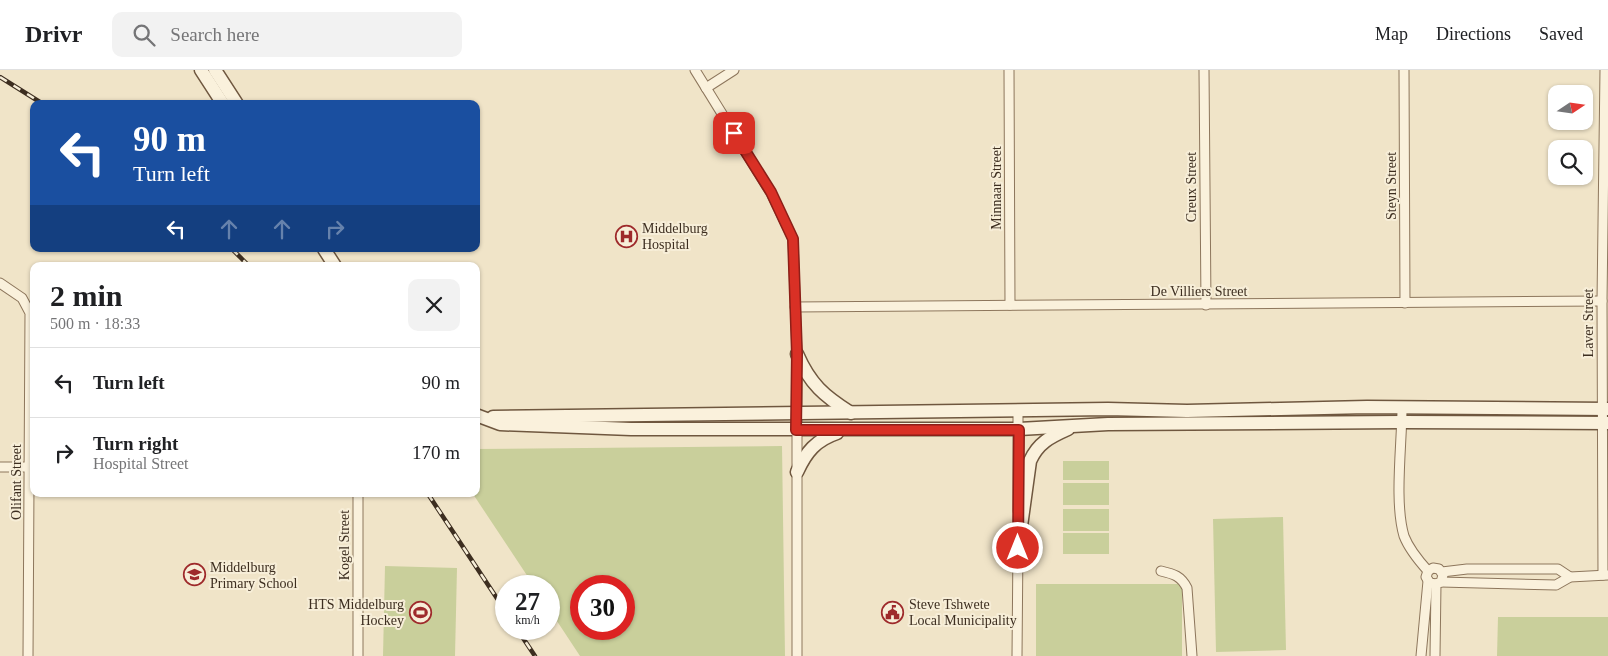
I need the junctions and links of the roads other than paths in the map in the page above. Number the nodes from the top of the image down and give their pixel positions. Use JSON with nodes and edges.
{"nodes":[{"id":1,"x":193,"y":70,"type":"edge"},
{"id":2,"x":695,"y":70,"type":"edge"},
{"id":3,"x":734,"y":70,"type":"edge"},
{"id":4,"x":1009,"y":70,"type":"edge"},
{"id":5,"x":1204,"y":70,"type":"edge"},
{"id":6,"x":1404,"y":70,"type":"edge"},
{"id":7,"x":1605,"y":70,"type":"edge"},
{"id":8,"x":208,"y":72,"type":"edge"},
{"id":9,"x":706,"y":88,"type":"junction"},
{"id":10,"x":221,"y":100,"type":"edge"},
{"id":11,"x":233,"y":100,"type":"edge"},
{"id":12,"x":0,"y":283,"type":"edge"},
{"id":13,"x":1602,"y":301,"type":"junction"},
{"id":14,"x":1405,"y":303,"type":"junction"},
{"id":15,"x":1206,"y":304,"type":"junction"},
{"id":16,"x":1010,"y":305,"type":"junction"},
{"id":17,"x":795,"y":307,"type":"junction"},
{"id":18,"x":30,"y":353,"type":"edge"},
{"id":19,"x":797,"y":354,"type":"junction"},
{"id":20,"x":1402,"y":408,"type":"junction"},
{"id":21,"x":1108,"y":409,"type":"junction"},
{"id":22,"x":1605,"y":409,"type":"edge"},
{"id":23,"x":1246,"y":410,"type":"junction"},
{"id":24,"x":1018,"y":412,"type":"junction"},
{"id":25,"x":796,"y":413,"type":"junction"},
{"id":26,"x":852,"y":413,"type":"junction"},
{"id":27,"x":482,"y":416,"type":"edge"},
{"id":28,"x":1402,"y":422,"type":"junction"},
{"id":29,"x":1605,"y":423,"type":"edge"},
{"id":30,"x":1108,"y":424,"type":"junction"},
{"id":31,"x":1246,"y":424,"type":"junction"},
{"id":32,"x":1075,"y":426,"type":"junction"},
{"id":33,"x":846,"y":429,"type":"junction"},
{"id":34,"x":796,"y":430,"type":"junction"},
{"id":35,"x":1019,"y":430,"type":"junction"},
{"id":36,"x":0,"y":467,"type":"edge"},
{"id":37,"x":30,"y":468,"type":"joint"},
{"id":38,"x":796,"y":472,"type":"junction"},
{"id":39,"x":358,"y":497,"type":"edge"},
{"id":40,"x":1018,"y":548,"type":"junction"},
{"id":41,"x":1495,"y":569,"type":"junction"},
{"id":42,"x":1161,"y":571,"type":"dead end"},
{"id":43,"x":1442,"y":572,"type":"junction"},
{"id":44,"x":1606,"y":575,"type":"edge"},
{"id":45,"x":1570,"y":577,"type":"junction"},
{"id":46,"x":1433,"y":579,"type":"junction"},
{"id":47,"x":1495,"y":584,"type":"junction"},
{"id":48,"x":28,"y":656,"type":"edge"},
{"id":49,"x":358,"y":656,"type":"edge"},
{"id":50,"x":796,"y":656,"type":"edge"},
{"id":51,"x":1017,"y":656,"type":"edge"},
{"id":52,"x":1192,"y":656,"type":"edge"},
{"id":53,"x":1420,"y":656,"type":"edge"},
{"id":54,"x":1434,"y":656,"type":"edge"}],
"edges":[{"from":1,"to":8,"type":"main road"},
{"from":2,"to":9,"type":"street"},
{"from":3,"to":9,"type":"street"},
{"from":4,"to":16,"type":"street","name":"Minnaar Street"},
{"from":5,"to":15,"type":"street","name":"Creux Street"},
{"from":6,"to":14,"type":"street","name":"Steyn Street"},
{"from":7,"to":13,"type":"street","name":"Laver Street"},
{"from":8,"to":10,"type":"main road"},
{"from":8,"to":11,"type":"main road"},
{"from":9,"to":17,"type":"street"},
{"from":12,"to":18,"type":"street","name":"Olifant Street"},
{"from":13,"to":14,"type":"street","name":"De Villiers Street"},
{"from":13,"to":22,"type":"street","name":"Laver Street"},
{"from":14,"to":15,"type":"street","name":"De Villiers Street"},
{"from":15,"to":16,"type":"street","name":"De Villiers Street"},
{"from":16,"to":17,"type":"street","name":"De Villiers Street"},
{"from":17,"to":19,"type":"street"},
{"from":19,"to":25,"type":"street"},
{"from":19,"to":26,"type":"main road"},
{"from":20,"to":22,"type":"main road"},
{"from":20,"to":23,"type":"main road"},
{"from":20,"to":28,"type":"street"},
{"from":21,"to":23,"type":"main road"},
{"from":21,"to":24,"type":"main road"},
{"from":21,"to":30,"type":"main road"},
{"from":22,"to":29,"type":"street","name":"Laver Street"},
{"from":23,"to":31,"type":"main road"},
{"from":24,"to":26,"type":"main road"},
{"from":24,"to":35,"type":"street"},
{"from":25,"to":26,"type":"main road"},
{"from":25,"to":27,"type":"main road"},
{"from":25,"to":34,"type":"street"},
{"from":27,"to":34,"type":"main road"},
{"from":28,"to":29,"type":"main road"},
{"from":28,"to":31,"type":"main road"},
{"from":28,"to":46,"type":"street"},
{"from":29,"to":44,"type":"street","name":"Laver Street"},
{"from":30,"to":31,"type":"main road"},
{"from":30,"to":32,"type":"main road"},
{"from":32,"to":35,"type":"main road"},
{"from":32,"to":40,"type":"main road"},
{"from":33,"to":34,"type":"main road"},
{"from":33,"to":35,"type":"main road"},
{"from":33,"to":38,"type":"main road"},
{"from":34,"to":38,"type":"street"},
{"from":35,"to":40,"type":"street"},
{"from":36,"to":37,"type":"street"},
{"from":37,"to":48,"type":"street","name":"Olifant Street"},
{"from":38,"to":50,"type":"street"},
{"from":39,"to":49,"type":"street","name":"Kogel Street"},
{"from":40,"to":51,"type":"street"},
{"from":41,"to":43,"type":"street"},
{"from":41,"to":45,"type":"street"},
{"from":41,"to":47,"type":"street"},
{"from":42,"to":52,"type":"street"},
{"from":43,"to":46,"type":"street"},
{"from":43,"to":46,"type":"street"},
{"from":44,"to":45,"type":"street"},
{"from":45,"to":47,"type":"street"},
{"from":46,"to":47,"type":"street"},
{"from":46,"to":53,"type":"street"},
{"from":46,"to":54,"type":"street"}]}
